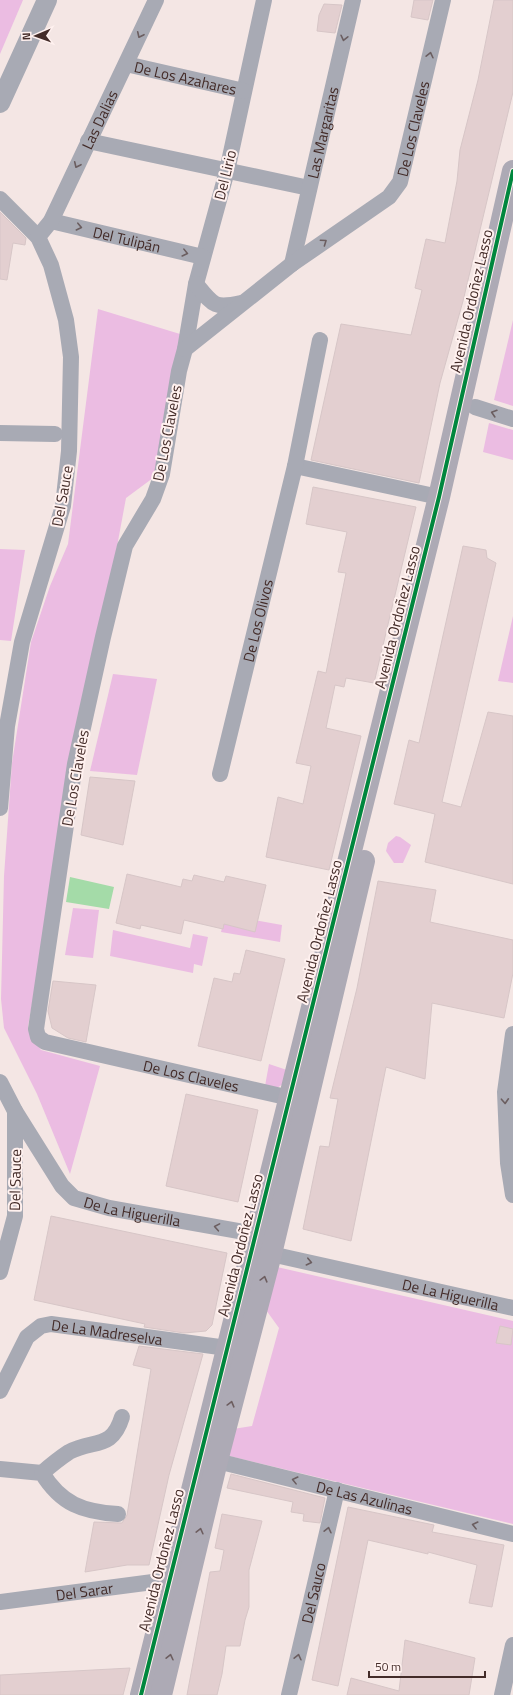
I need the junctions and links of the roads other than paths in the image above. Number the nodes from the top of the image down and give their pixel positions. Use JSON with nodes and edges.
{"nodes":[{"id":1,"x":47,"y":0,"type":"edge"},
{"id":2,"x":156,"y":0,"type":"edge"},
{"id":3,"x":264,"y":0,"type":"edge"},
{"id":4,"x":353,"y":0,"type":"edge"},
{"id":5,"x":442,"y":0,"type":"edge"},
{"id":6,"x":126,"y":64,"type":"junction"},
{"id":7,"x":244,"y":91,"type":"junction"},
{"id":8,"x":0,"y":103,"type":"edge"},
{"id":9,"x":88,"y":141,"type":"junction"},
{"id":10,"x":227,"y":171,"type":"junction"},
{"id":11,"x":513,"y":171,"type":"edge"},
{"id":12,"x":309,"y":188,"type":"junction"},
{"id":13,"x":0,"y":199,"type":"edge"},
{"id":14,"x":51,"y":221,"type":"junction"},
{"id":15,"x":38,"y":237,"type":"junction"},
{"id":16,"x":513,"y":238,"type":"edge"},
{"id":17,"x":203,"y":257,"type":"junction"},
{"id":18,"x":292,"y":264,"type":"junction"},
{"id":19,"x":196,"y":284,"type":"junction"},
{"id":20,"x":244,"y":303,"type":"junction"},
{"id":21,"x":320,"y":340,"type":"dead end"},
{"id":22,"x":185,"y":349,"type":"junction"},
{"id":23,"x":475,"y":407,"type":"junction"},
{"id":24,"x":513,"y":419,"type":"edge"},
{"id":25,"x":0,"y":434,"type":"edge"},
{"id":26,"x":55,"y":434,"type":"dead end"},
{"id":27,"x":295,"y":466,"type":"junction"},
{"id":28,"x":439,"y":497,"type":"junction"},
{"id":29,"x":220,"y":774,"type":"dead end"},
{"id":30,"x":0,"y":808,"type":"edge"},
{"id":31,"x":513,"y":1034,"type":"edge"},
{"id":32,"x":0,"y":1082,"type":"edge"},
{"id":33,"x":290,"y":1098,"type":"junction"},
{"id":34,"x":15,"y":1111,"type":"junction"},
{"id":35,"x":513,"y":1195,"type":"edge"},
{"id":36,"x":256,"y":1234,"type":"junction"},
{"id":37,"x":271,"y":1254,"type":"junction"},
{"id":38,"x":0,"y":1272,"type":"edge"},
{"id":39,"x":513,"y":1308,"type":"edge"},
{"id":40,"x":227,"y":1348,"type":"junction"},
{"id":41,"x":0,"y":1391,"type":"edge"},
{"id":42,"x":122,"y":1416,"type":"dead end"},
{"id":43,"x":217,"y":1461,"type":"junction"},
{"id":44,"x":0,"y":1469,"type":"edge"},
{"id":45,"x":42,"y":1473,"type":"junction"},
{"id":46,"x":337,"y":1490,"type":"junction"},
{"id":47,"x":118,"y":1514,"type":"dead end"},
{"id":48,"x":513,"y":1534,"type":"edge"},
{"id":49,"x":168,"y":1580,"type":"junction"},
{"id":50,"x":0,"y":1602,"type":"edge"},
{"id":51,"x":513,"y":1645,"type":"edge"},
{"id":52,"x":141,"y":1695,"type":"edge"},
{"id":53,"x":161,"y":1695,"type":"edge"},
{"id":54,"x":289,"y":1695,"type":"edge"},
{"id":55,"x":502,"y":1695,"type":"edge"}],
"edges":[{"from":1,"to":8,"type":"street"},
{"from":2,"to":6,"type":"street","name":"Las Dalias","one_way":true},
{"from":3,"to":7,"type":"street","name":"Del Lirio"},
{"from":4,"to":12,"type":"street","name":"Las Margaritas","one_way":true},
{"from":18,"to":5,"type":"street","name":"De Los Claveles","one_way":true},
{"from":6,"to":7,"type":"street","name":"De Los Azahares"},
{"from":6,"to":9,"type":"street","name":"Las Dalias"},
{"from":7,"to":10,"type":"street","name":"Del Lirio"},
{"from":9,"to":10,"type":"street"},
{"from":9,"to":14,"type":"street","name":"Las Dalias","one_way":true},
{"from":10,"to":12,"type":"street"},
{"from":10,"to":17,"type":"street","name":"Del Lirio"},
{"from":11,"to":28,"type":"main road","name":"Avenida Ordoñez Lasso"},
{"from":12,"to":18,"type":"street","name":"Las Margaritas"},
{"from":13,"to":15,"type":"street","name":"Del Sauce"},
{"from":14,"to":15,"type":"street","name":"Las Dalias"},
{"from":14,"to":17,"type":"street","name":"Del Tulipán","one_way":true},
{"from":15,"to":30,"type":"street","name":"Del Sauce"},
{"from":16,"to":23,"type":"main road","name":"Avenida Ordoñez Lasso"},
{"from":17,"to":19,"type":"street","name":"Del Lirio"},
{"from":18,"to":20,"type":"street","name":"De Los Claveles"},
{"from":19,"to":20,"type":"street","name":"De Los Claveles"},
{"from":19,"to":22,"type":"street","name":"Del Lirio"},
{"from":20,"to":22,"type":"street","name":"De Los Claveles"},
{"from":21,"to":27,"type":"street","name":"De Los Olivos"},
{"from":22,"to":33,"type":"street","name":"De Los Claveles"},
{"from":24,"to":23,"type":"street","one_way":true},
{"from":23,"to":37,"type":"main road","name":"Avenida Ordoñez Lasso"},
{"from":25,"to":26,"type":"street"},
{"from":27,"to":28,"type":"street"},
{"from":27,"to":29,"type":"street","name":"De Los Olivos"},
{"from":28,"to":33,"type":"main road","name":"Avenida Ordoñez Lasso"},
{"from":31,"to":35,"type":"street","one_way":true},
{"from":32,"to":34,"type":"street","name":"De La Higuerilla"},
{"from":33,"to":36,"type":"main road","name":"Avenida Ordoñez Lasso"},
{"from":36,"to":34,"type":"street","name":"De La Higuerilla","one_way":true},
{"from":34,"to":38,"type":"street","name":"Del Sauce"},
{"from":36,"to":40,"type":"main road","name":"Avenida Ordoñez Lasso"},
{"from":37,"to":39,"type":"street","name":"De La Higuerilla","one_way":true},
{"from":43,"to":37,"type":"main road","name":"Avenida Ordoñez Lasso","one_way":true},
{"from":40,"to":41,"type":"street","name":"De La Madreselva"},
{"from":40,"to":49,"type":"main road","name":"Avenida Ordoñez Lasso"},
{"from":42,"to":45,"type":"street"},
{"from":46,"to":43,"type":"street","name":"De Las Azulinas","one_way":true},
{"from":53,"to":43,"type":"main road","name":"Avenida Ordoñez Lasso","one_way":true},
{"from":44,"to":45,"type":"street"},
{"from":45,"to":47,"type":"street"},
{"from":48,"to":46,"type":"street","name":"De Las Azulinas","one_way":true},
{"from":54,"to":46,"type":"street","name":"Del Sauco","one_way":true},
{"from":49,"to":50,"type":"street","name":"Del Sarar"},
{"from":49,"to":52,"type":"main road","name":"Avenida Ordoñez Lasso"},
{"from":51,"to":55,"type":"street"}]}
